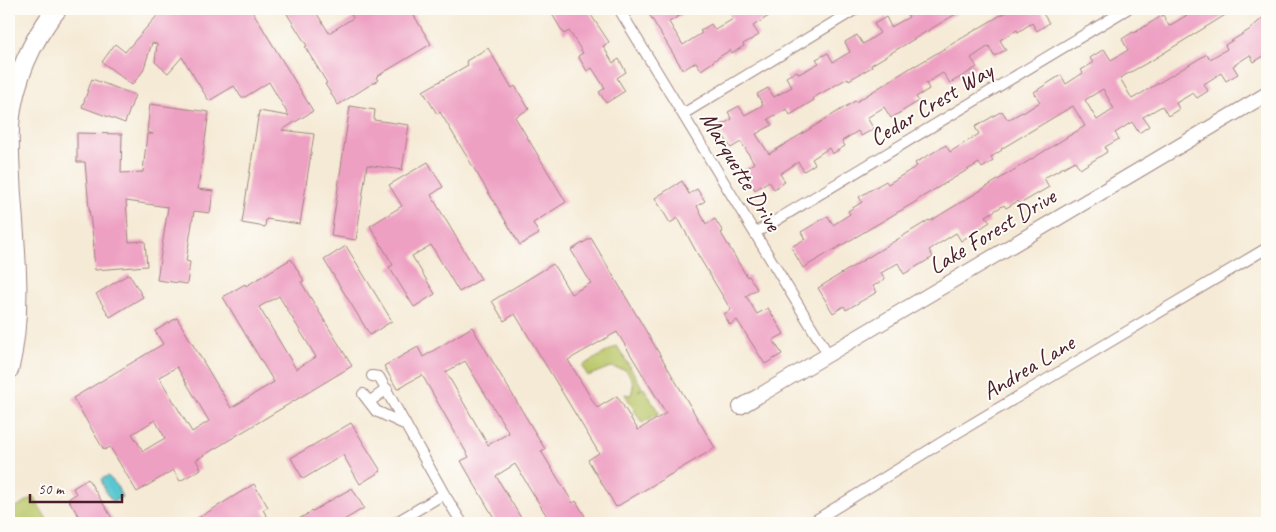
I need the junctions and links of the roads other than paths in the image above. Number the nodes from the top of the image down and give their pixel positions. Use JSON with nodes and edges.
{"nodes":[{"id":1,"x":57,"y":9,"type":"edge"},
{"id":2,"x":619,"y":9,"type":"edge"},
{"id":3,"x":856,"y":9,"type":"edge"},
{"id":4,"x":1127,"y":9,"type":"edge"},
{"id":5,"x":1267,"y":94,"type":"edge"},
{"id":6,"x":683,"y":114,"type":"junction"},
{"id":7,"x":755,"y":233,"type":"junction"},
{"id":8,"x":1267,"y":248,"type":"edge"},
{"id":9,"x":828,"y":354,"type":"junction"},
{"id":10,"x":9,"y":370,"type":"edge"},
{"id":11,"x":372,"y":376,"type":"dead end"},
{"id":12,"x":387,"y":389,"type":"junction"},
{"id":13,"x":740,"y":406,"type":"dead end"},
{"id":14,"x":406,"y":425,"type":"junction"},
{"id":15,"x":444,"y":494,"type":"junction"},
{"id":16,"x":395,"y":523,"type":"edge"},
{"id":17,"x":462,"y":523,"type":"edge"},
{"id":18,"x":811,"y":523,"type":"edge"}],
"edges":[{"from":1,"to":10,"type":"highway"},
{"from":2,"to":6,"type":"street","name":"Marquette Drive"},
{"from":3,"to":6,"type":"street"},
{"from":4,"to":7,"type":"street","name":"Cedar Crest Way"},
{"from":5,"to":9,"type":"street","name":"Lake Forest Drive"},
{"from":6,"to":7,"type":"street","name":"Marquette Drive"},
{"from":7,"to":9,"type":"street","name":"Marquette Drive"},
{"from":8,"to":18,"type":"street","name":"Andrea Lane"},
{"from":9,"to":13,"type":"street","name":"Lake Forest Drive"},
{"from":11,"to":12,"type":"street"},
{"from":12,"to":14,"type":"street"},
{"from":12,"to":14,"type":"street"},
{"from":14,"to":15,"type":"street"},
{"from":15,"to":16,"type":"street"},
{"from":15,"to":17,"type":"street"}]}
